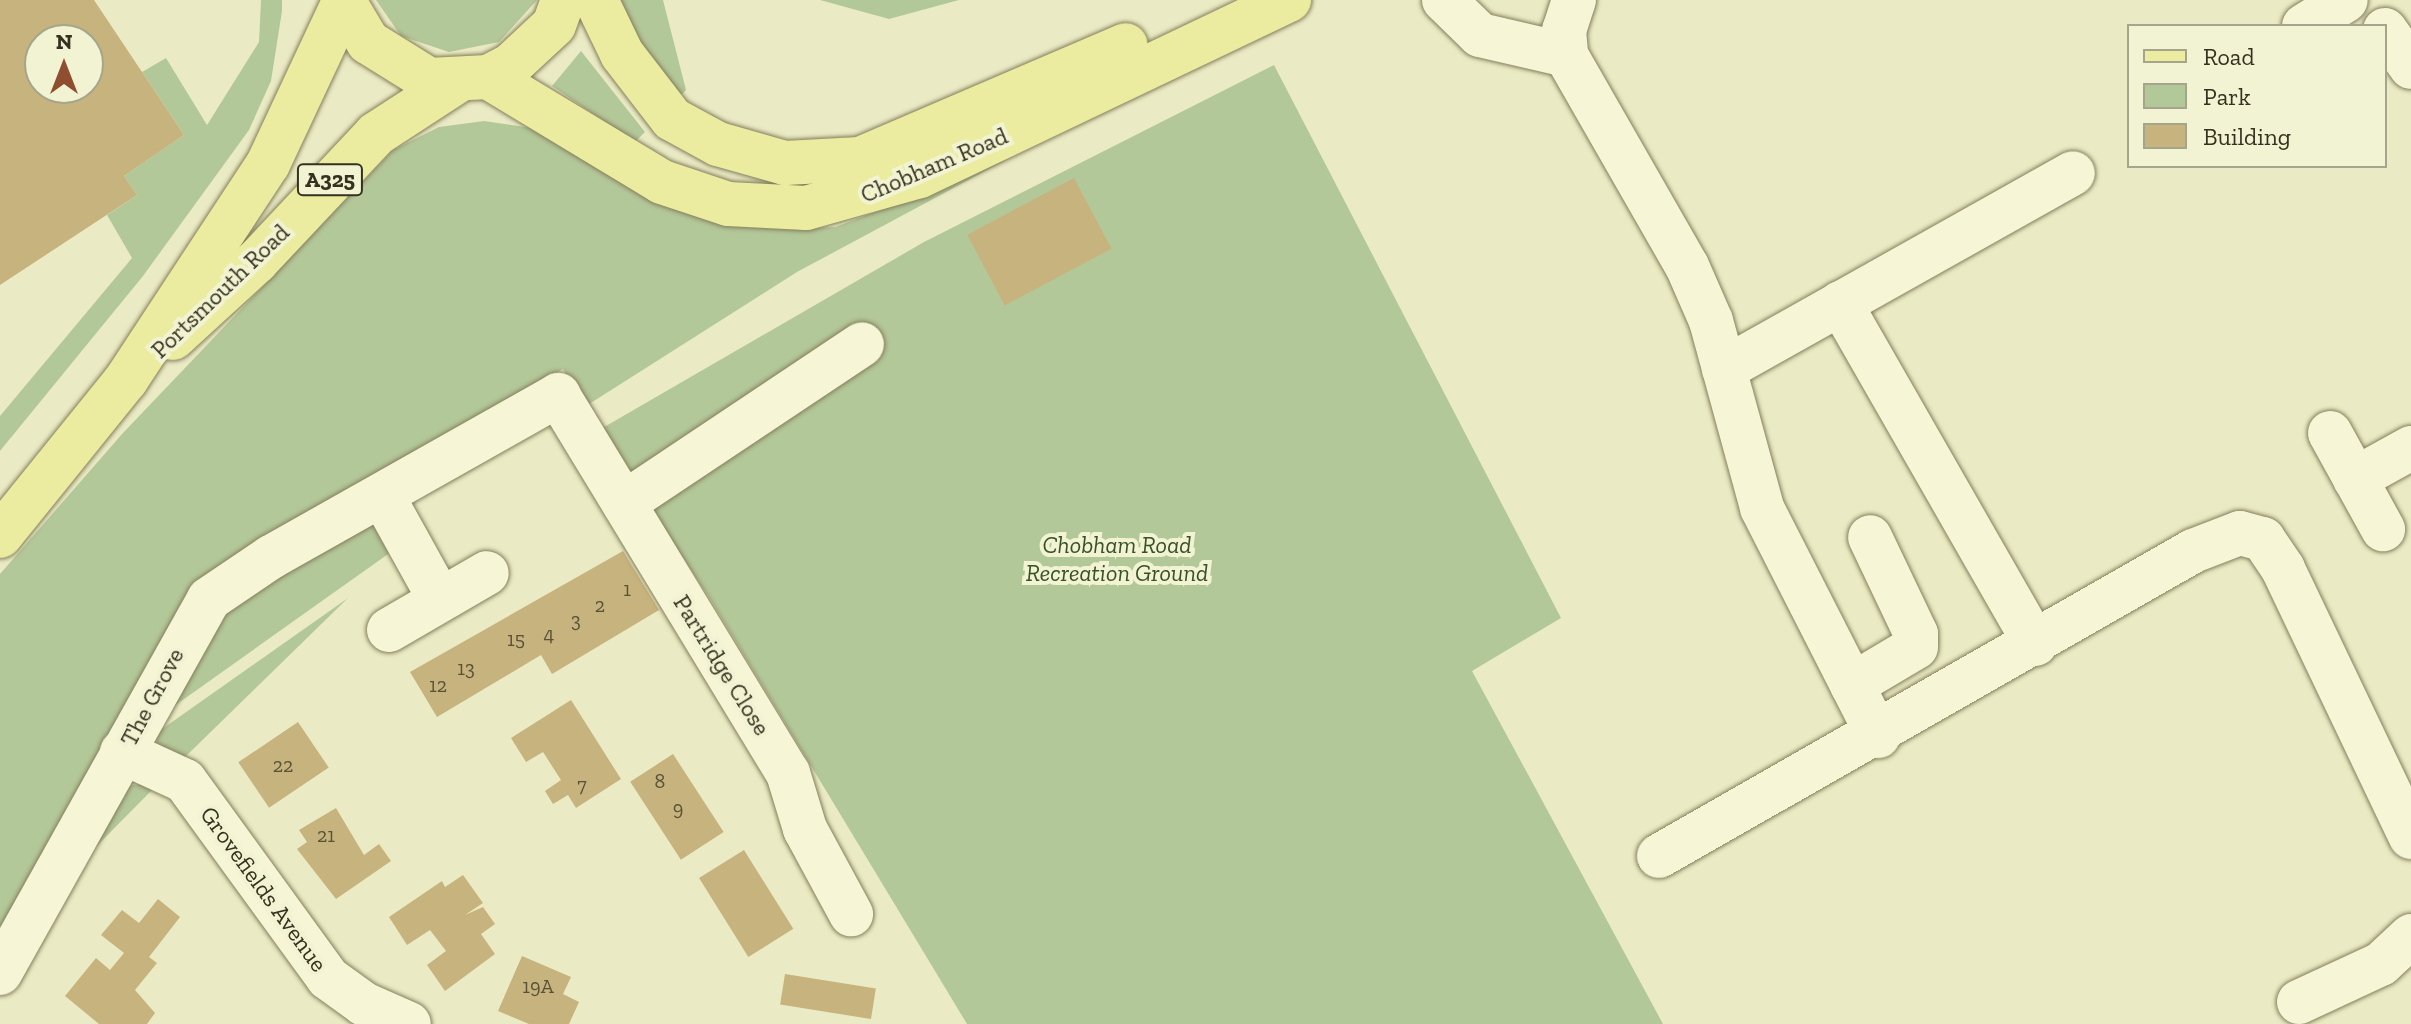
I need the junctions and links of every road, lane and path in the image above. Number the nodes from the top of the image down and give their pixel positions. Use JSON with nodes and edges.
{"nodes":[{"id":1,"x":563,"y":0,"type":"edge"},
{"id":2,"x":596,"y":0,"type":"edge"},
{"id":3,"x":1222,"y":0,"type":"edge"},
{"id":4,"x":1289,"y":0,"type":"edge"},
{"id":5,"x":1444,"y":0,"type":"edge"},
{"id":6,"x":1574,"y":0,"type":"edge"},
{"id":7,"x":2346,"y":0,"type":"edge"},
{"id":8,"x":2363,"y":0,"type":"edge"},
{"id":9,"x":343,"y":2,"type":"edge"},
{"id":10,"x":2307,"y":24,"type":"edge"},
{"id":11,"x":2381,"y":24,"type":"edge"},
{"id":12,"x":2387,"y":32,"type":"edge"},
{"id":13,"x":1566,"y":55,"type":"junction"},
{"id":14,"x":2411,"y":67,"type":"edge"},
{"id":15,"x":473,"y":78,"type":"junction"},
{"id":16,"x":2073,"y":173,"type":"dead end"},
{"id":17,"x":1840,"y":303,"type":"junction"},
{"id":18,"x":862,"y":344,"type":"dead end"},
{"id":19,"x":1724,"y":369,"type":"junction"},
{"id":20,"x":126,"y":380,"type":"junction"},
{"id":21,"x":575,"y":425,"type":"joint"},
{"id":22,"x":2330,"y":433,"type":"dead end"},
{"id":23,"x":2411,"y":448,"type":"edge"},
{"id":24,"x":2355,"y":479,"type":"junction"},
{"id":25,"x":382,"y":495,"type":"junction"},
{"id":26,"x":624,"y":503,"type":"junction"},
{"id":27,"x":2383,"y":529,"type":"dead end"},
{"id":28,"x":0,"y":536,"type":"edge"},
{"id":29,"x":1870,"y":537,"type":"dead end"},
{"id":30,"x":487,"y":573,"type":"dead end"},
{"id":31,"x":439,"y":598,"type":"junction"},
{"id":32,"x":389,"y":630,"type":"dead end"},
{"id":33,"x":2035,"y":644,"type":"junction"},
{"id":34,"x":1852,"y":685,"type":"junction"},
{"id":35,"x":1878,"y":736,"type":"junction"},
{"id":36,"x":122,"y":752,"type":"junction"},
{"id":37,"x":2411,"y":837,"type":"edge"},
{"id":38,"x":1659,"y":856,"type":"dead end"},
{"id":39,"x":851,"y":914,"type":"dead end"},
{"id":40,"x":2411,"y":936,"type":"edge"},
{"id":41,"x":0,"y":973,"type":"edge"},
{"id":42,"x":2299,"y":1002,"type":"dead end"},
{"id":43,"x":409,"y":1024,"type":"edge"}],
"edges":[{"from":1,"to":15,"type":"main road","name":"Portsmouth Road"},
{"from":2,"to":3,"type":"main road","name":"Chobham Road"},
{"from":4,"to":15,"type":"main road","name":"Chobham Road"},
{"from":5,"to":13,"type":"street"},
{"from":6,"to":13,"type":"street"},
{"from":7,"to":10,"type":"street"},
{"from":8,"to":11,"type":"street"},
{"from":9,"to":15,"type":"main road"},
{"from":9,"to":20,"type":"main road","name":"Portsmouth Road","number":"A325"},
{"from":12,"to":14,"type":"street"},
{"from":13,"to":19,"type":"street"},
{"from":15,"to":20,"type":"main road","name":"Portsmouth Road","number":"A325"},
{"from":16,"to":17,"type":"street"},
{"from":17,"to":19,"type":"street"},
{"from":17,"to":33,"type":"street"},
{"from":18,"to":26,"type":"street"},
{"from":19,"to":34,"type":"street"},
{"from":20,"to":28,"type":"main road","name":"Portsmouth Road","number":"A325"},
{"from":21,"to":25,"type":"street","name":"The Grove"},
{"from":21,"to":26,"type":"street","name":"Partridge Close"},
{"from":22,"to":24,"type":"street"},
{"from":23,"to":24,"type":"street"},
{"from":24,"to":27,"type":"street"},
{"from":25,"to":31,"type":"street"},
{"from":25,"to":36,"type":"street","name":"The Grove"},
{"from":26,"to":39,"type":"street","name":"Partridge Close"},
{"from":29,"to":34,"type":"street"},
{"from":30,"to":31,"type":"street"},
{"from":31,"to":32,"type":"street"},
{"from":33,"to":35,"type":"street"},
{"from":33,"to":37,"type":"street"},
{"from":34,"to":35,"type":"street"},
{"from":35,"to":38,"type":"street"},
{"from":36,"to":41,"type":"street","name":"The Grove"},
{"from":36,"to":43,"type":"street","name":"Grovefields Avenue"},
{"from":40,"to":42,"type":"street"}]}
